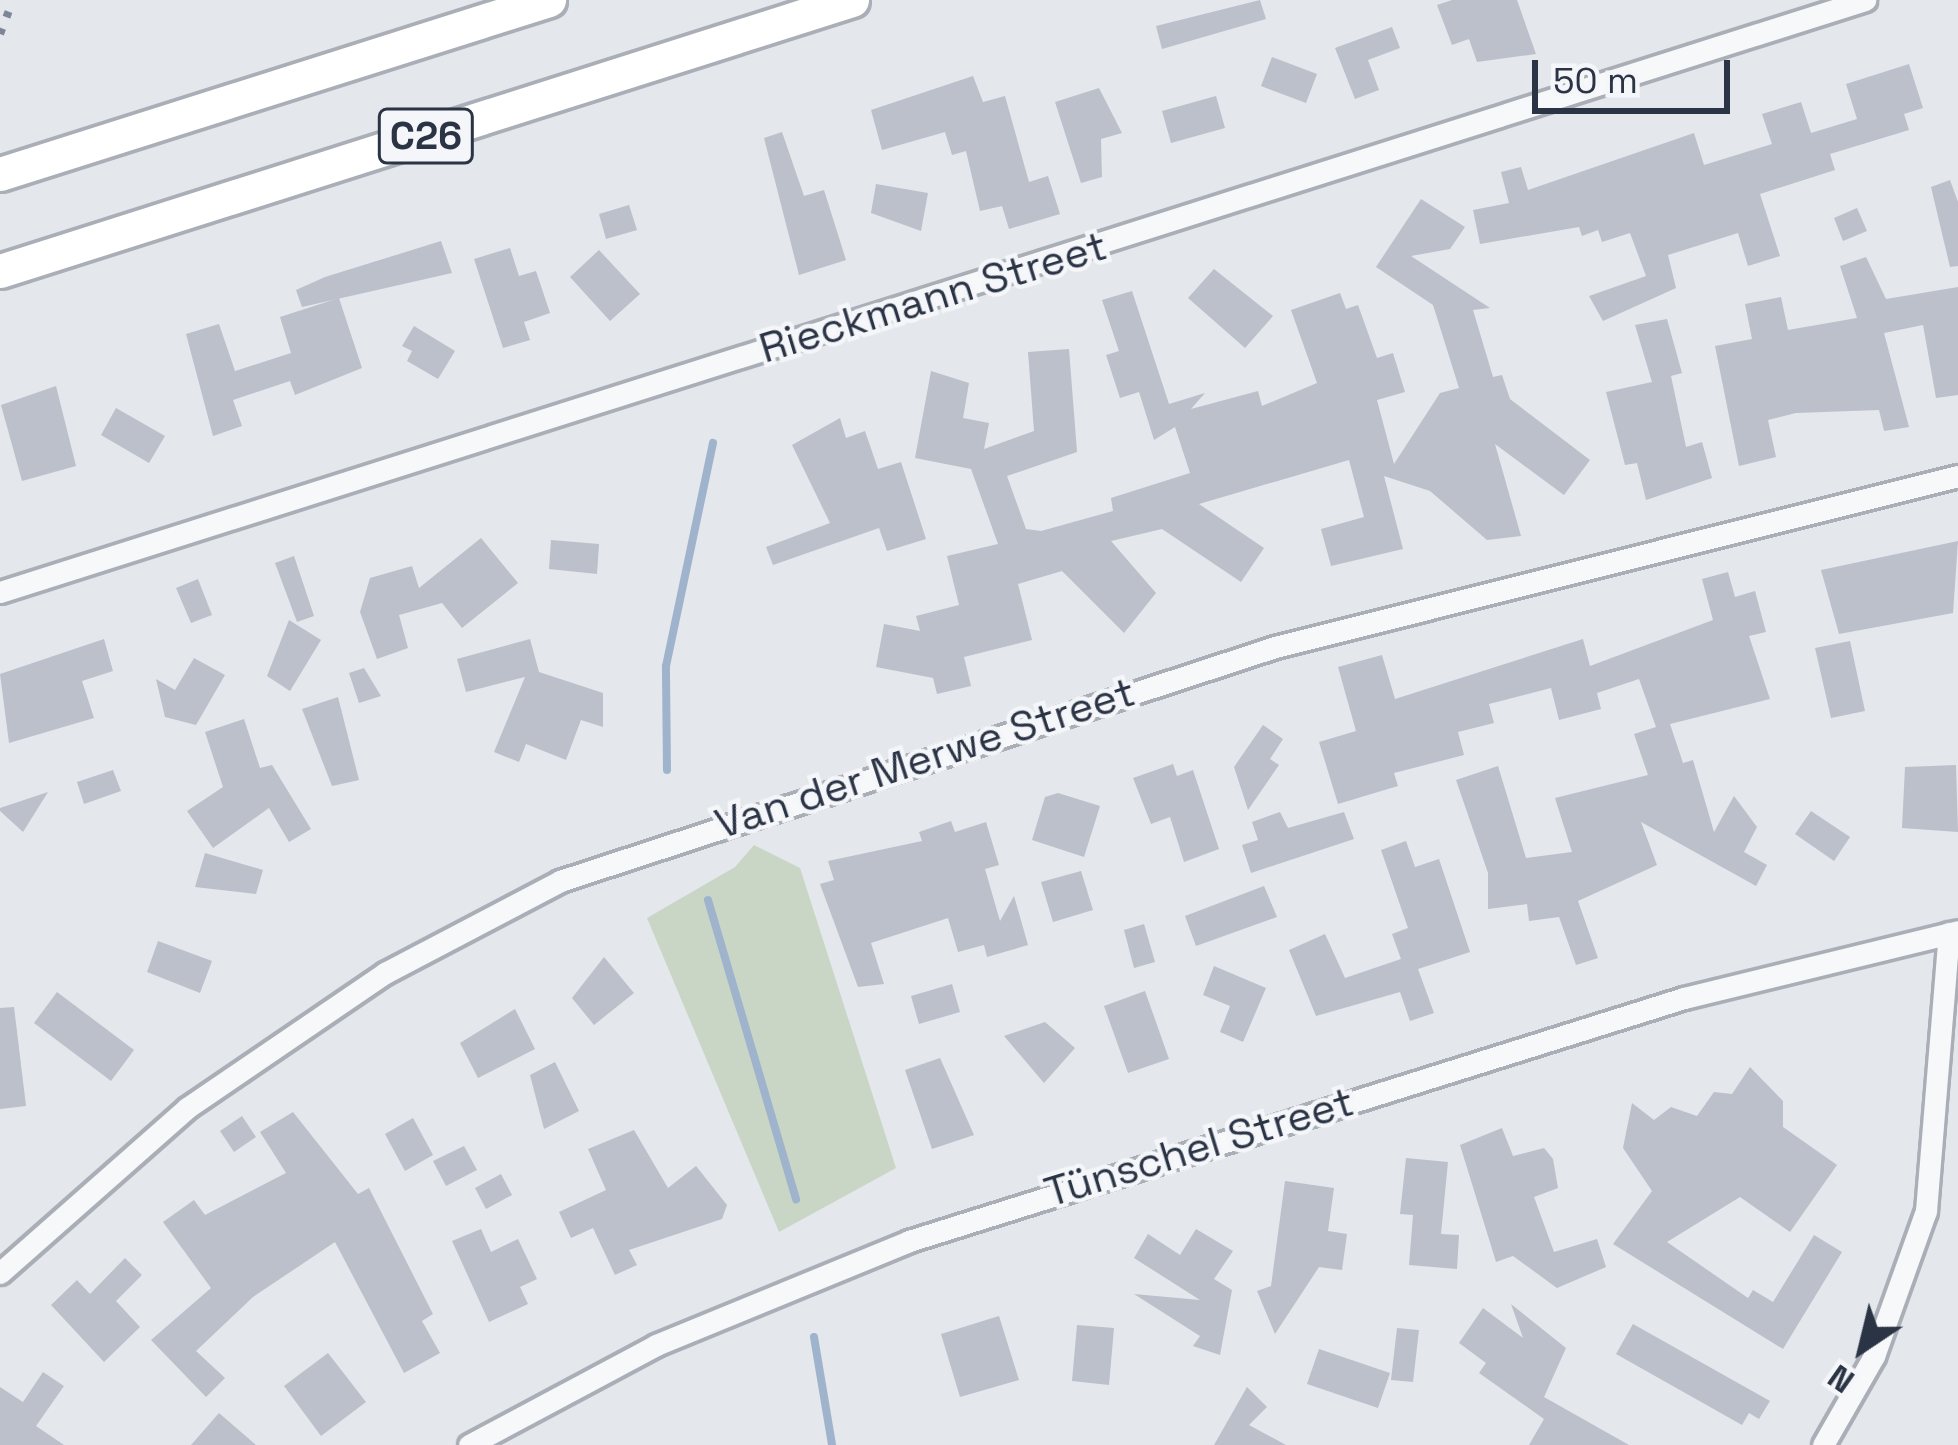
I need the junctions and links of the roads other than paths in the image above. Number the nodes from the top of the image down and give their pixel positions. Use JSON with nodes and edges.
{"nodes":[{"id":1,"x":549,"y":0,"type":"edge"},
{"id":2,"x":852,"y":0,"type":"edge"},
{"id":3,"x":1865,"y":0,"type":"edge"},
{"id":4,"x":0,"y":174,"type":"edge"},
{"id":5,"x":0,"y":271,"type":"edge"},
{"id":6,"x":1958,"y":476,"type":"edge"},
{"id":7,"x":0,"y":592,"type":"edge"},
{"id":8,"x":1953,"y":932,"type":"edge"},
{"id":9,"x":0,"y":1273,"type":"edge"},
{"id":10,"x":470,"y":1445,"type":"edge"},
{"id":11,"x":1823,"y":1445,"type":"edge"}],
"edges":[{"from":1,"to":4,"type":"main road","number":"C26"},
{"from":2,"to":5,"type":"main road","number":"C26"},
{"from":3,"to":7,"type":"street","name":"Rieckmann Street"},
{"from":6,"to":9,"type":"street","name":"Van der Merwe Street"},
{"from":8,"to":10,"type":"street","name":"Tünschel Street"},
{"from":8,"to":11,"type":"street"}]}
